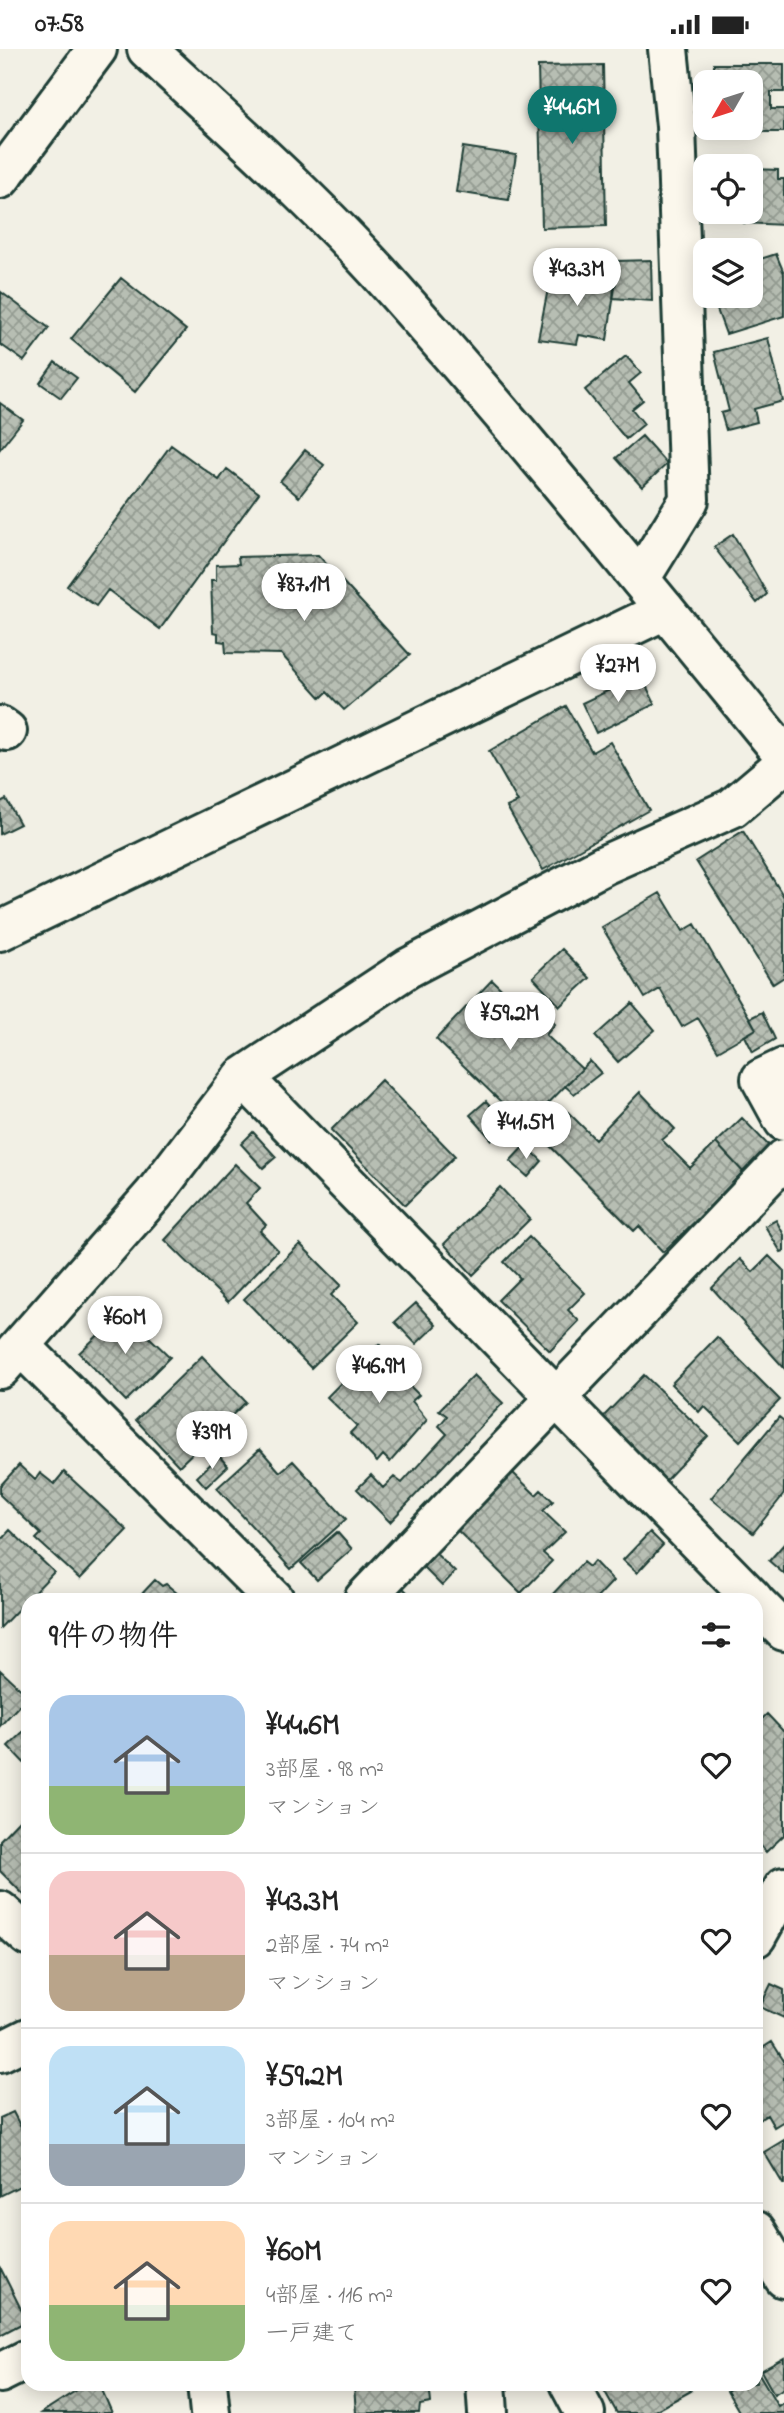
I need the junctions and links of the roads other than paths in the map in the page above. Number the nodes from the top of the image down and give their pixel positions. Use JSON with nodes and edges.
{"nodes":[{"id":1,"x":97,"y":49,"type":"edge"},
{"id":2,"x":147,"y":49,"type":"edge"},
{"id":3,"x":668,"y":49,"type":"edge"},
{"id":4,"x":0,"y":179,"type":"edge"},
{"id":5,"x":640,"y":579,"type":"junction"},
{"id":6,"x":665,"y":610,"type":"junction"},
{"id":7,"x":784,"y":755,"type":"edge"},
{"id":8,"x":784,"y":764,"type":"edge"},
{"id":9,"x":0,"y":931,"type":"edge"},
{"id":10,"x":784,"y":1068,"type":"edge"},
{"id":11,"x":243,"y":1077,"type":"junction"},
{"id":12,"x":784,"y":1121,"type":"edge"},
{"id":13,"x":784,"y":1159,"type":"edge"},
{"id":14,"x":10,"y":1358,"type":"edge"},
{"id":15,"x":554,"y":1397,"type":"junction"},
{"id":16,"x":267,"y":1593,"type":"edge"},
{"id":17,"x":370,"y":1593,"type":"edge"},
{"id":18,"x":746,"y":1593,"type":"edge"},
{"id":19,"x":763,"y":1610,"type":"edge"},
{"id":20,"x":784,"y":1631,"type":"edge"},
{"id":21,"x":784,"y":1888,"type":"edge"},
{"id":22,"x":0,"y":1911,"type":"edge"},
{"id":23,"x":763,"y":1925,"type":"edge"},
{"id":24,"x":21,"y":1930,"type":"edge"},
{"id":25,"x":21,"y":2042,"type":"edge"},
{"id":26,"x":0,"y":2052,"type":"edge"},
{"id":27,"x":763,"y":2243,"type":"edge"},
{"id":28,"x":784,"y":2278,"type":"edge"},
{"id":29,"x":21,"y":2362,"type":"edge"},
{"id":30,"x":0,"y":2373,"type":"edge"},
{"id":31,"x":208,"y":2391,"type":"edge"},
{"id":32,"x":487,"y":2391,"type":"edge"},
{"id":33,"x":573,"y":2391,"type":"edge"},
{"id":34,"x":210,"y":2413,"type":"edge"},
{"id":35,"x":488,"y":2413,"type":"edge"},
{"id":36,"x":585,"y":2413,"type":"edge"}],
"edges":[{"from":1,"to":4,"type":"street"},
{"from":2,"to":5,"type":"street"},
{"from":3,"to":5,"type":"street"},
{"from":5,"to":6,"type":"street"},
{"from":6,"to":7,"type":"street"},
{"from":6,"to":9,"type":"street"},
{"from":8,"to":11,"type":"street"},
{"from":10,"to":12,"type":"street"},
{"from":11,"to":14,"type":"street"},
{"from":11,"to":15,"type":"street"},
{"from":13,"to":15,"type":"street"},
{"from":14,"to":16,"type":"street"},
{"from":15,"to":17,"type":"street"},
{"from":15,"to":18,"type":"street"},
{"from":19,"to":20,"type":"street"},
{"from":21,"to":23,"type":"street"},
{"from":22,"to":24,"type":"street"},
{"from":25,"to":26,"type":"street"},
{"from":27,"to":28,"type":"street"},
{"from":29,"to":30,"type":"street"},
{"from":31,"to":34,"type":"street"},
{"from":32,"to":35,"type":"street"},
{"from":33,"to":36,"type":"street"}]}
